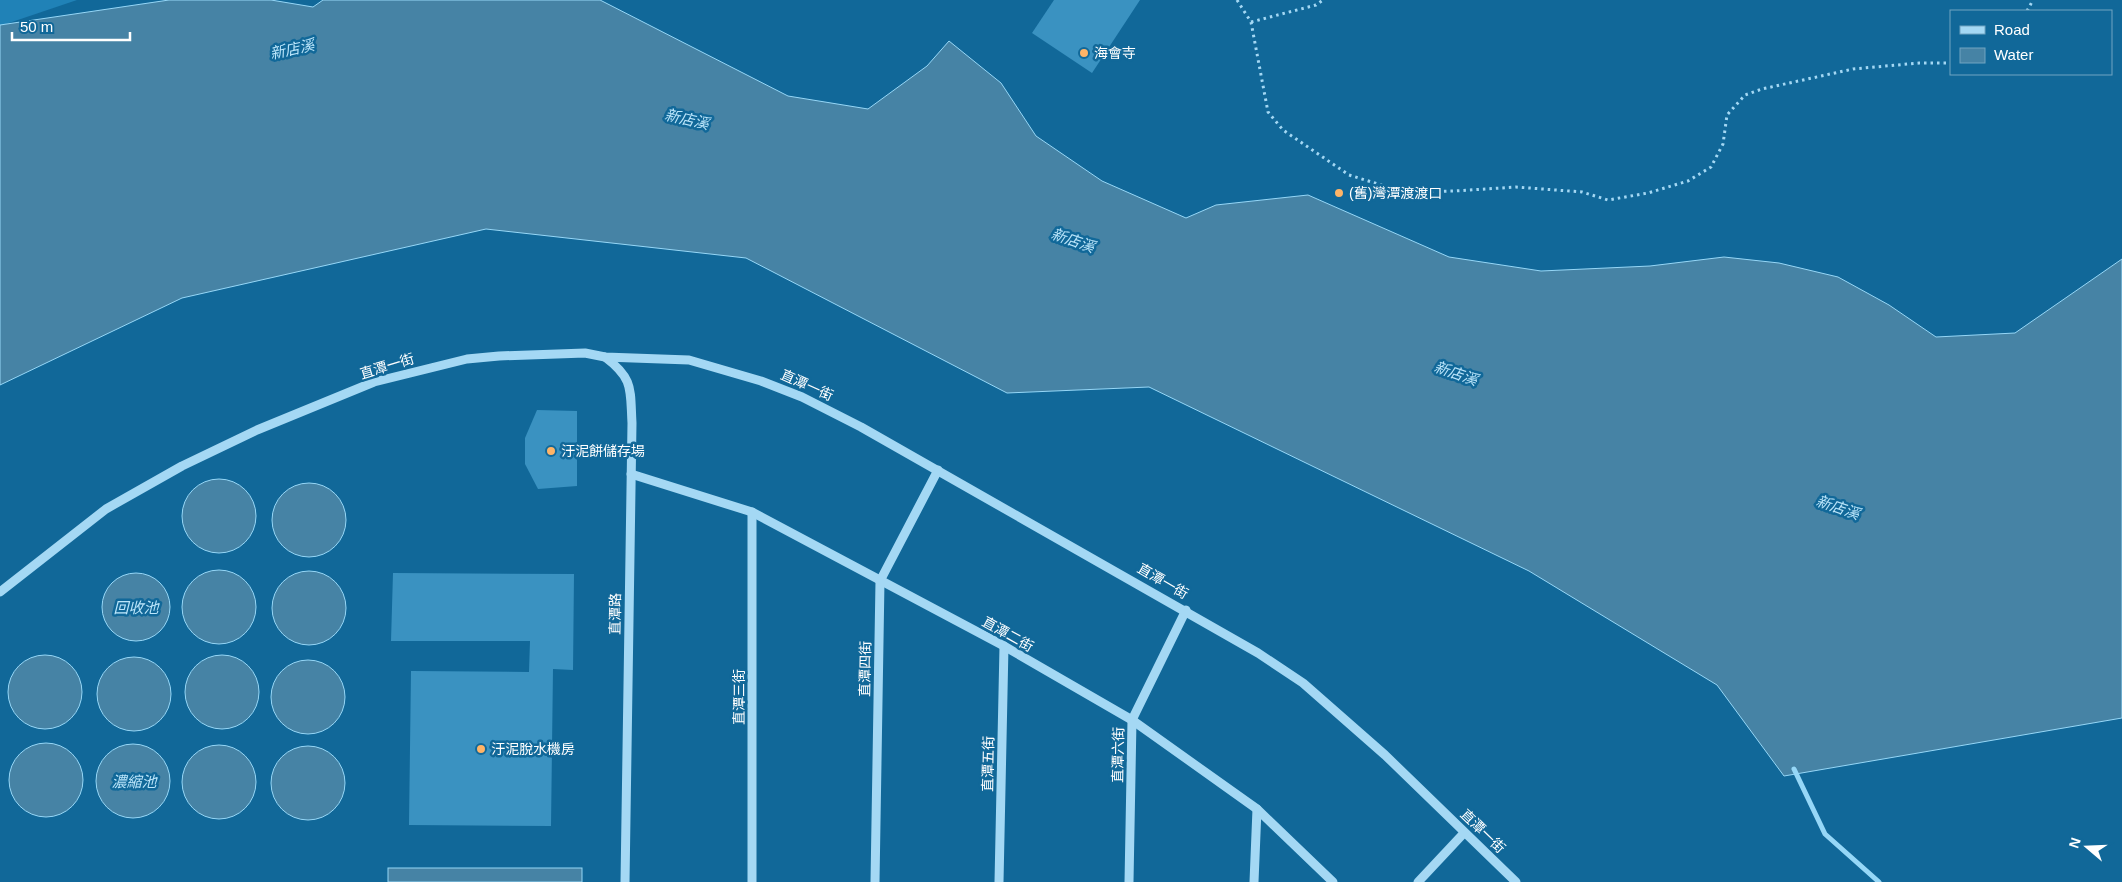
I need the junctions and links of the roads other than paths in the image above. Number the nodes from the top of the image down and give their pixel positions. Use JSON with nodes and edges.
{"nodes":[{"id":1,"x":605,"y":357,"type":"junction"},
{"id":2,"x":938,"y":470,"type":"junction"},
{"id":3,"x":631,"y":474,"type":"junction"},
{"id":4,"x":752,"y":512,"type":"junction"},
{"id":5,"x":880,"y":581,"type":"junction"},
{"id":6,"x":0,"y":592,"type":"edge"},
{"id":7,"x":1186,"y":610,"type":"junction"},
{"id":8,"x":1004,"y":646,"type":"junction"},
{"id":9,"x":1132,"y":720,"type":"junction"},
{"id":10,"x":1257,"y":809,"type":"junction"},
{"id":11,"x":1464,"y":833,"type":"junction"},
{"id":12,"x":624,"y":882,"type":"edge"},
{"id":13,"x":752,"y":882,"type":"edge"},
{"id":14,"x":876,"y":882,"type":"edge"},
{"id":15,"x":999,"y":882,"type":"edge"},
{"id":16,"x":1129,"y":882,"type":"edge"},
{"id":17,"x":1254,"y":882,"type":"edge"},
{"id":18,"x":1333,"y":882,"type":"edge"},
{"id":19,"x":1418,"y":882,"type":"edge"},
{"id":20,"x":1516,"y":882,"type":"edge"}],
"edges":[{"from":1,"to":2,"type":"street","name":"直潭一街"},
{"from":1,"to":3,"type":"street","name":"直潭路"},
{"from":1,"to":6,"type":"street","name":"直潭一街"},
{"from":2,"to":5,"type":"street","name":"直潭四街"},
{"from":2,"to":7,"type":"street","name":"直潭一街"},
{"from":3,"to":4,"type":"street","name":"直潭二街"},
{"from":3,"to":12,"type":"street","name":"直潭路"},
{"from":4,"to":5,"type":"street","name":"直潭二街"},
{"from":4,"to":13,"type":"street","name":"直潭三街"},
{"from":5,"to":8,"type":"street","name":"直潭二街"},
{"from":5,"to":14,"type":"street","name":"直潭四街"},
{"from":7,"to":9,"type":"street","name":"直潭六街"},
{"from":7,"to":11,"type":"street","name":"直潭一街"},
{"from":8,"to":9,"type":"street","name":"直潭二街"},
{"from":8,"to":15,"type":"street","name":"直潭五街"},
{"from":9,"to":10,"type":"street","name":"直潭二街"},
{"from":9,"to":16,"type":"street","name":"直潭六街"},
{"from":10,"to":17,"type":"street"},
{"from":10,"to":18,"type":"street","name":"直潭二街"},
{"from":11,"to":19,"type":"street"},
{"from":11,"to":20,"type":"street","name":"直潭一街"}]}
